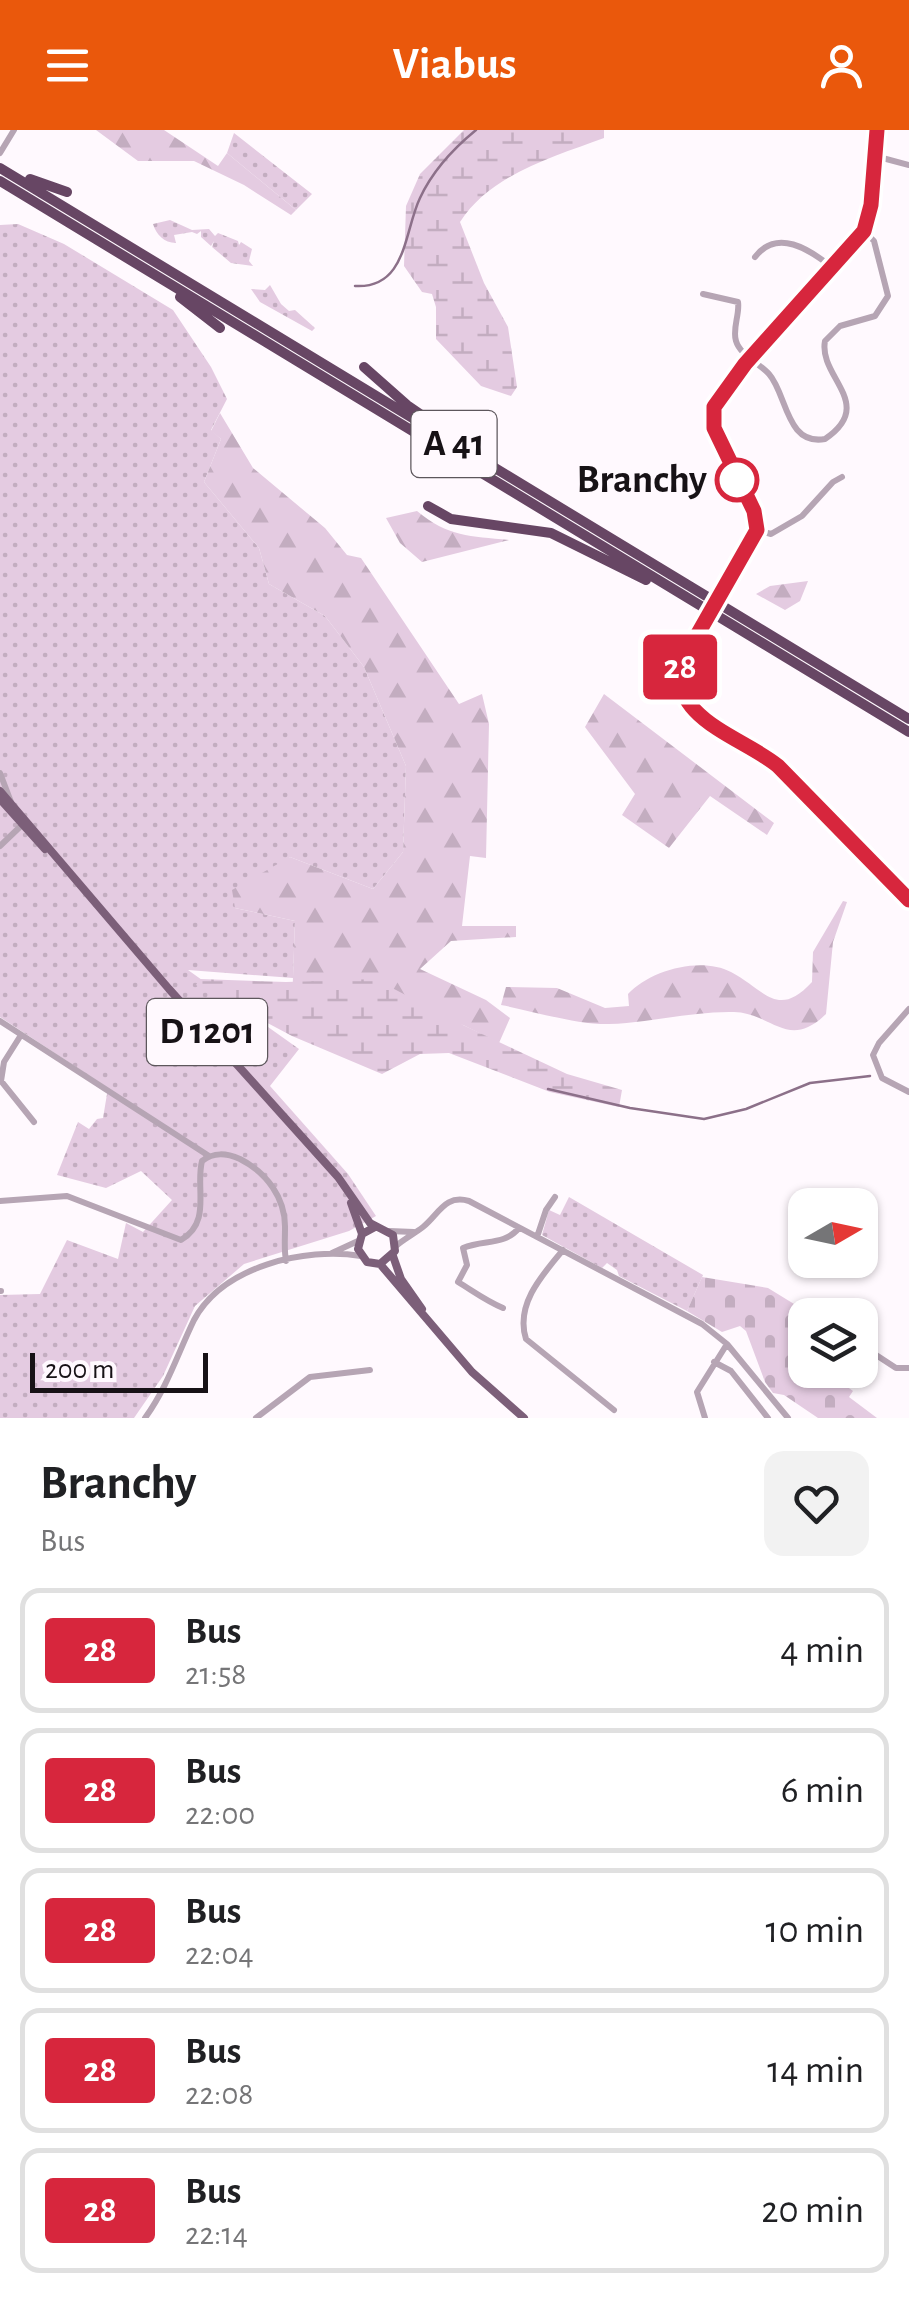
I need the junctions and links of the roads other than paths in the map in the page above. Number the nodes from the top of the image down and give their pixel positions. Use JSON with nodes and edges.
{"nodes":[{"id":1,"x":14,"y":130,"type":"edge"},
{"id":2,"x":864,"y":130,"type":"edge"},
{"id":3,"x":877,"y":131,"type":"edge"},
{"id":4,"x":1,"y":152,"type":"edge"},
{"id":5,"x":875,"y":156,"type":"junction"},
{"id":6,"x":0,"y":165,"type":"edge"},
{"id":7,"x":909,"y":165,"type":"edge"},
{"id":8,"x":0,"y":181,"type":"edge"},
{"id":9,"x":67,"y":192,"type":"dead end"},
{"id":10,"x":864,"y":231,"type":"junction"},
{"id":11,"x":97,"y":240,"type":"junction"},
{"id":12,"x":754,"y":258,"type":"dead end"},
{"id":13,"x":833,"y":268,"type":"junction"},
{"id":14,"x":703,"y":294,"type":"dead end"},
{"id":15,"x":220,"y":328,"type":"dead end"},
{"id":16,"x":751,"y":358,"type":"junction"},
{"id":17,"x":364,"y":367,"type":"dead end"},
{"id":18,"x":842,"y":476,"type":"dead end"},
{"id":19,"x":428,"y":506,"type":"dead end"},
{"id":20,"x":564,"y":511,"type":"junction"},
{"id":21,"x":757,"y":530,"type":"junction"},
{"id":22,"x":719,"y":618,"type":"junction"},
{"id":23,"x":909,"y":719,"type":"edge"},
{"id":24,"x":909,"y":732,"type":"edge"},
{"id":25,"x":0,"y":772,"type":"edge"},
{"id":26,"x":0,"y":791,"type":"edge"},
{"id":27,"x":0,"y":799,"type":"edge"},
{"id":28,"x":12,"y":803,"type":"junction"},
{"id":29,"x":23,"y":824,"type":"junction"},
{"id":30,"x":0,"y":846,"type":"edge"},
{"id":31,"x":909,"y":900,"type":"edge"},
{"id":32,"x":109,"y":918,"type":"junction"},
{"id":33,"x":909,"y":1009,"type":"edge"},
{"id":34,"x":0,"y":1022,"type":"edge"},
{"id":35,"x":21,"y":1035,"type":"junction"},
{"id":36,"x":909,"y":1092,"type":"edge"},
{"id":37,"x":34,"y":1122,"type":"dead end"},
{"id":38,"x":306,"y":1144,"type":"junction"},
{"id":39,"x":208,"y":1156,"type":"junction"},
{"id":40,"x":555,"y":1196,"type":"dead end"},
{"id":41,"x":0,"y":1200,"type":"edge"},
{"id":42,"x":376,"y":1226,"type":"junction"},
{"id":43,"x":519,"y":1228,"type":"junction"},
{"id":44,"x":389,"y":1231,"type":"junction"},
{"id":45,"x":415,"y":1232,"type":"junction"},
{"id":46,"x":360,"y":1237,"type":"junction"},
{"id":47,"x":538,"y":1237,"type":"junction"},
{"id":48,"x":563,"y":1250,"type":"junction"},
{"id":49,"x":394,"y":1251,"type":"junction"},
{"id":50,"x":331,"y":1253,"type":"junction"},
{"id":51,"x":361,"y":1256,"type":"junction"},
{"id":52,"x":286,"y":1261,"type":"junction"},
{"id":53,"x":380,"y":1264,"type":"junction"},
{"id":54,"x":503,"y":1308,"type":"dead end"},
{"id":55,"x":432,"y":1326,"type":"junction"},
{"id":56,"x":727,"y":1344,"type":"junction"},
{"id":57,"x":878,"y":1357,"type":"edge"},
{"id":58,"x":714,"y":1362,"type":"junction"},
{"id":59,"x":909,"y":1368,"type":"edge"},
{"id":60,"x":370,"y":1370,"type":"dead end"},
{"id":61,"x":614,"y":1410,"type":"dead end"},
{"id":62,"x":148,"y":1415,"type":"edge"},
{"id":63,"x":256,"y":1418,"type":"edge"},
{"id":64,"x":524,"y":1418,"type":"edge"},
{"id":65,"x":705,"y":1418,"type":"edge"},
{"id":66,"x":768,"y":1418,"type":"edge"},
{"id":67,"x":788,"y":1418,"type":"edge"}],
"edges":[{"from":1,"to":4,"type":"street"},
{"from":2,"to":3,"type":"street"},
{"from":3,"to":5,"type":"street"},
{"from":5,"to":7,"type":"street"},
{"from":5,"to":10,"type":"street"},
{"from":6,"to":9,"type":"highway"},
{"from":6,"to":20,"type":"highway","number":"A 41"},
{"from":8,"to":11,"type":"highway","number":"A 41"},
{"from":10,"to":13,"type":"street"},
{"from":10,"to":16,"type":"street"},
{"from":11,"to":15,"type":"highway"},
{"from":11,"to":22,"type":"highway","number":"A 41"},
{"from":12,"to":13,"type":"street"},
{"from":13,"to":16,"type":"street"},
{"from":14,"to":16,"type":"street"},
{"from":16,"to":21,"type":"street"},
{"from":17,"to":20,"type":"highway"},
{"from":18,"to":21,"type":"street"},
{"from":19,"to":22,"type":"highway"},
{"from":20,"to":23,"type":"highway","number":"A 41"},
{"from":21,"to":31,"type":"street","bridge":true},
{"from":22,"to":24,"type":"highway","number":"A 41"},
{"from":25,"to":28,"type":"street"},
{"from":26,"to":28,"type":"main road","number":"D 1201"},
{"from":27,"to":29,"type":"main road","number":"D 1201"},
{"from":28,"to":32,"type":"main road","number":"D 1201"},
{"from":29,"to":30,"type":"street"},
{"from":29,"to":32,"type":"main road","number":"D 1201"},
{"from":32,"to":38,"type":"main road","number":"D 1201"},
{"from":33,"to":36,"type":"street"},
{"from":34,"to":35,"type":"street"},
{"from":35,"to":37,"type":"street"},
{"from":35,"to":39,"type":"street"},
{"from":38,"to":42,"type":"main road"},
{"from":38,"to":46,"type":"main road"},
{"from":39,"to":41,"type":"street"},
{"from":39,"to":52,"type":"street"},
{"from":40,"to":47,"type":"street"},
{"from":42,"to":44,"type":"main road"},
{"from":42,"to":46,"type":"main road"},
{"from":43,"to":45,"type":"street"},
{"from":43,"to":47,"type":"street"},
{"from":43,"to":54,"type":"street"},
{"from":44,"to":45,"type":"street"},
{"from":44,"to":49,"type":"main road"},
{"from":45,"to":49,"type":"street"},
{"from":46,"to":50,"type":"street"},
{"from":46,"to":51,"type":"main road"},
{"from":47,"to":48,"type":"street"},
{"from":48,"to":56,"type":"street"},
{"from":48,"to":61,"type":"street"},
{"from":49,"to":53,"type":"main road"},
{"from":49,"to":55,"type":"main road"},
{"from":50,"to":51,"type":"street"},
{"from":50,"to":52,"type":"street"},
{"from":51,"to":53,"type":"main road"},
{"from":52,"to":62,"type":"street"},
{"from":53,"to":55,"type":"main road"},
{"from":55,"to":64,"type":"main road"},
{"from":56,"to":58,"type":"street"},
{"from":56,"to":67,"type":"street"},
{"from":57,"to":59,"type":"street"},
{"from":58,"to":65,"type":"street"},
{"from":58,"to":66,"type":"street"},
{"from":60,"to":63,"type":"street"}]}
